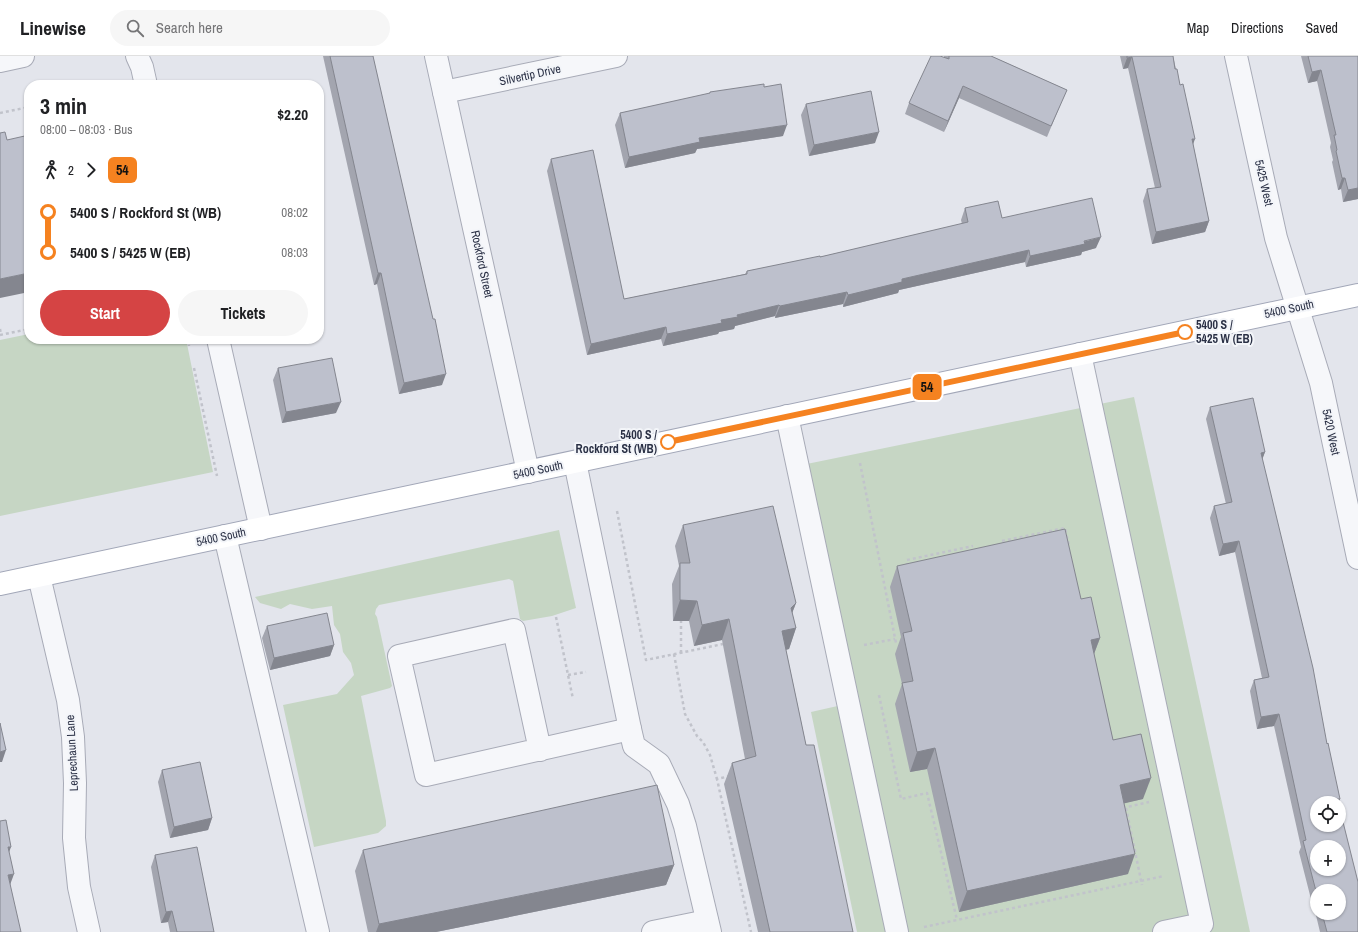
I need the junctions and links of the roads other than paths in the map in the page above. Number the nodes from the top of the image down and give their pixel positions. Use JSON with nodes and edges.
{"nodes":[{"id":1,"x":23,"y":56,"type":"edge"},
{"id":2,"x":137,"y":56,"type":"edge"},
{"id":3,"x":436,"y":56,"type":"edge"},
{"id":4,"x":616,"y":56,"type":"edge"},
{"id":5,"x":1236,"y":56,"type":"edge"},
{"id":6,"x":0,"y":61,"type":"edge"},
{"id":7,"x":145,"y":80,"type":"edge"},
{"id":8,"x":444,"y":92,"type":"junction"},
{"id":9,"x":1358,"y":295,"type":"edge"},
{"id":10,"x":1298,"y":308,"type":"junction"},
{"id":11,"x":219,"y":344,"type":"edge"},
{"id":12,"x":1080,"y":354,"type":"junction"},
{"id":13,"x":787,"y":416,"type":"junction"},
{"id":14,"x":575,"y":462,"type":"junction"},
{"id":15,"x":528,"y":472,"type":"junction"},
{"id":16,"x":261,"y":528,"type":"junction"},
{"id":17,"x":225,"y":536,"type":"junction"},
{"id":18,"x":1358,"y":558,"type":"edge"},
{"id":19,"x":39,"y":576,"type":"junction"},
{"id":20,"x":0,"y":584,"type":"edge"},
{"id":21,"x":630,"y":730,"type":"junction"},
{"id":22,"x":540,"y":750,"type":"junction"},
{"id":23,"x":708,"y":926,"type":"edge"},
{"id":24,"x":1202,"y":928,"type":"edge"},
{"id":25,"x":89,"y":932,"type":"edge"},
{"id":26,"x":318,"y":932,"type":"edge"},
{"id":27,"x":653,"y":932,"type":"edge"},
{"id":28,"x":897,"y":932,"type":"edge"},
{"id":29,"x":1164,"y":932,"type":"edge"}],
"edges":[{"from":1,"to":6,"type":"street"},
{"from":2,"to":7,"type":"street"},
{"from":3,"to":8,"type":"street","name":"Rockford Street"},
{"from":4,"to":8,"type":"street","name":"Silvertip Drive"},
{"from":5,"to":10,"type":"street","name":"5425 West"},
{"from":8,"to":15,"type":"street","name":"Rockford Street"},
{"from":9,"to":10,"type":"main road","name":"5400 South"},
{"from":10,"to":12,"type":"main road","name":"5400 South"},
{"from":10,"to":18,"type":"street","name":"5420 West"},
{"from":11,"to":16,"type":"street"},
{"from":12,"to":13,"type":"main road","name":"5400 South"},
{"from":12,"to":24,"type":"street"},
{"from":13,"to":14,"type":"main road","name":"5400 South"},
{"from":13,"to":28,"type":"street"},
{"from":14,"to":15,"type":"main road","name":"5400 South"},
{"from":14,"to":21,"type":"street"},
{"from":15,"to":16,"type":"main road","name":"5400 South"},
{"from":16,"to":17,"type":"main road","name":"5400 South"},
{"from":17,"to":19,"type":"main road","name":"5400 South"},
{"from":17,"to":26,"type":"street"},
{"from":19,"to":20,"type":"main road","name":"5400 South"},
{"from":19,"to":25,"type":"street","name":"Leprechaun Lane"},
{"from":21,"to":22,"type":"street"},
{"from":21,"to":23,"type":"street"},
{"from":22,"to":22,"type":"street"},
{"from":23,"to":27,"type":"street"},
{"from":24,"to":29,"type":"street"}]}
